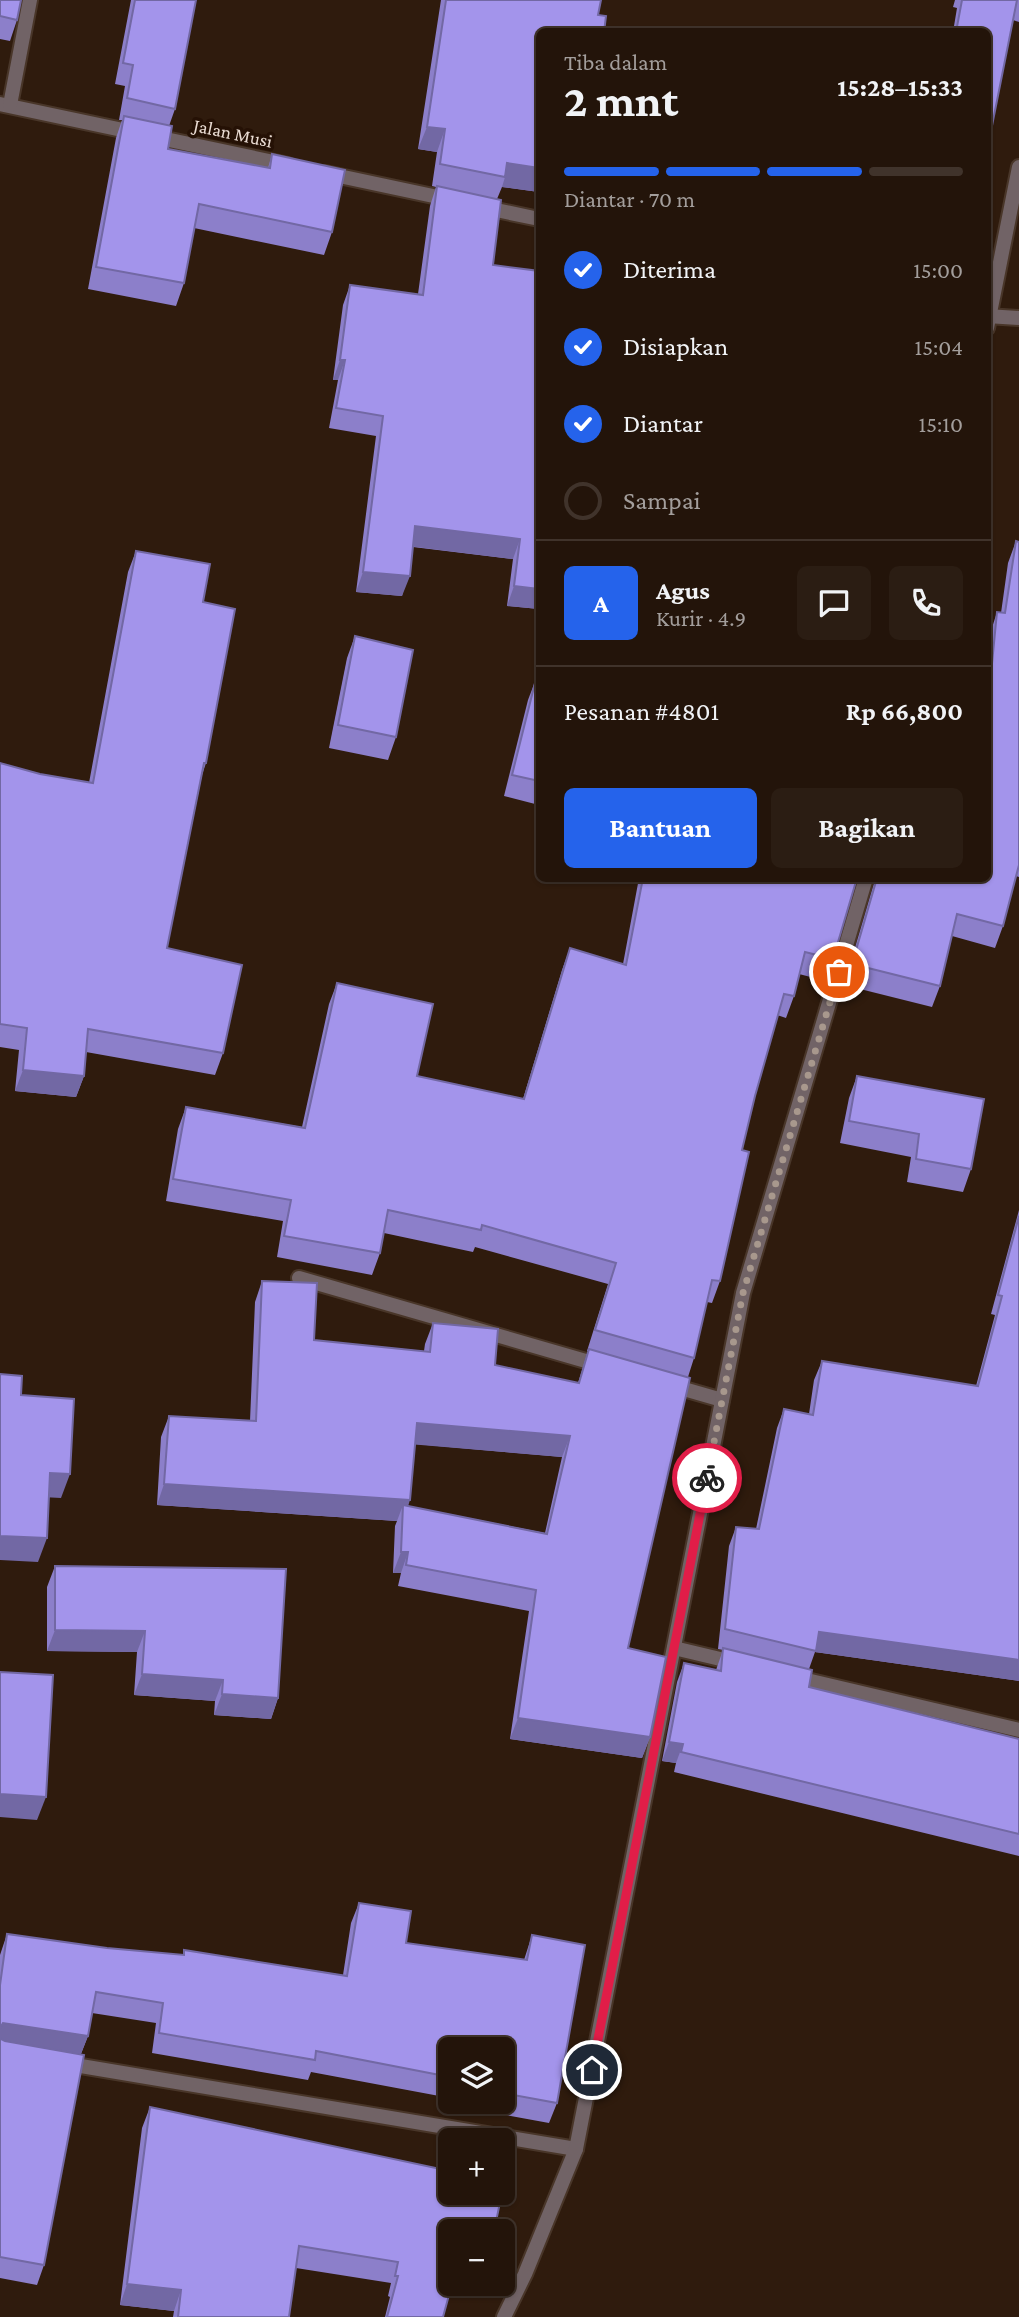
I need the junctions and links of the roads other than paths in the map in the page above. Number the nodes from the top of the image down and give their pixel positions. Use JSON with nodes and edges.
{"nodes":[{"id":1,"x":30,"y":0,"type":"edge"},
{"id":2,"x":5,"y":104,"type":"edge"},
{"id":3,"x":1019,"y":167,"type":"edge"},
{"id":4,"x":536,"y":218,"type":"edge"},
{"id":5,"x":991,"y":305,"type":"edge"},
{"id":6,"x":1019,"y":318,"type":"edge"},
{"id":7,"x":991,"y":320,"type":"edge"},
{"id":8,"x":865,"y":882,"type":"edge"},
{"id":9,"x":299,"y":1278,"type":"dead end"},
{"id":10,"x":616,"y":1370,"type":"edge"},
{"id":11,"x":656,"y":1381,"type":"edge"},
{"id":12,"x":722,"y":1400,"type":"junction"},
{"id":13,"x":674,"y":1648,"type":"junction"},
{"id":14,"x":753,"y":1667,"type":"edge"},
{"id":15,"x":780,"y":1673,"type":"edge"},
{"id":16,"x":1019,"y":1730,"type":"edge"},
{"id":17,"x":54,"y":2061,"type":"edge"},
{"id":18,"x":576,"y":2149,"type":"junction"},
{"id":19,"x":504,"y":2317,"type":"edge"}],
"edges":[{"from":1,"to":2,"type":"street"},
{"from":2,"to":4,"type":"street","name":"Jalan Musi"},
{"from":3,"to":5,"type":"street"},
{"from":6,"to":7,"type":"street"},
{"from":8,"to":12,"type":"street"},
{"from":9,"to":10,"type":"street"},
{"from":11,"to":12,"type":"street"},
{"from":12,"to":13,"type":"street"},
{"from":13,"to":14,"type":"street"},
{"from":13,"to":18,"type":"street"},
{"from":15,"to":16,"type":"street"},
{"from":17,"to":18,"type":"street"},
{"from":18,"to":19,"type":"street"}]}
